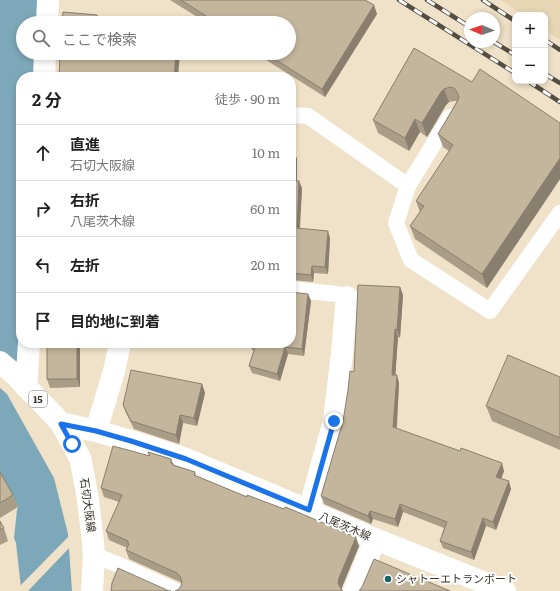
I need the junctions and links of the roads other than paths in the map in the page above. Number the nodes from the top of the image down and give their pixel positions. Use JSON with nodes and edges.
{"nodes":[{"id":1,"x":48,"y":0,"type":"edge"},
{"id":2,"x":47,"y":16,"type":"edge"},
{"id":3,"x":45,"y":60,"type":"edge"},
{"id":4,"x":44,"y":72,"type":"edge"},
{"id":5,"x":454,"y":110,"type":"edge"},
{"id":6,"x":296,"y":115,"type":"edge"},
{"id":7,"x":408,"y":186,"type":"junction"},
{"id":8,"x":560,"y":213,"type":"edge"},
{"id":9,"x":296,"y":290,"type":"edge"},
{"id":10,"x":347,"y":297,"type":"joint"},
{"id":11,"x":27,"y":348,"type":"edge"},
{"id":12,"x":119,"y":348,"type":"edge"},
{"id":13,"x":14,"y":374,"type":"edge"},
{"id":14,"x":61,"y":424,"type":"junction"},
{"id":15,"x":96,"y":431,"type":"junction"},
{"id":16,"x":309,"y":510,"type":"junction"},
{"id":17,"x":375,"y":539,"type":"junction"},
{"id":18,"x":94,"y":555,"type":"junction"},
{"id":19,"x":92,"y":591,"type":"edge"},
{"id":20,"x":176,"y":591,"type":"edge"},
{"id":21,"x":354,"y":591,"type":"edge"},
{"id":22,"x":505,"y":591,"type":"edge"}],
"edges":[{"from":1,"to":2,"type":"main road"},
{"from":3,"to":4,"type":"main road"},
{"from":5,"to":7,"type":"lane"},
{"from":6,"to":7,"type":"lane"},
{"from":7,"to":8,"type":"lane"},
{"from":9,"to":10,"type":"lane"},
{"from":10,"to":16,"type":"main road"},
{"from":11,"to":13,"type":"main road"},
{"from":12,"to":15,"type":"main road"},
{"from":13,"to":14,"type":"main road","number":"15"},
{"from":14,"to":15,"type":"main road","name":"八尾茨木線"},
{"from":14,"to":18,"type":"main road","name":"石切大阪線"},
{"from":15,"to":16,"type":"main road","name":"八尾茨木線"},
{"from":16,"to":17,"type":"main road","name":"八尾茨木線"},
{"from":17,"to":21,"type":"main road"},
{"from":17,"to":22,"type":"main road","name":"八尾茨木線"},
{"from":18,"to":19,"type":"main road","name":"石切大阪線"},
{"from":18,"to":20,"type":"lane"}]}
